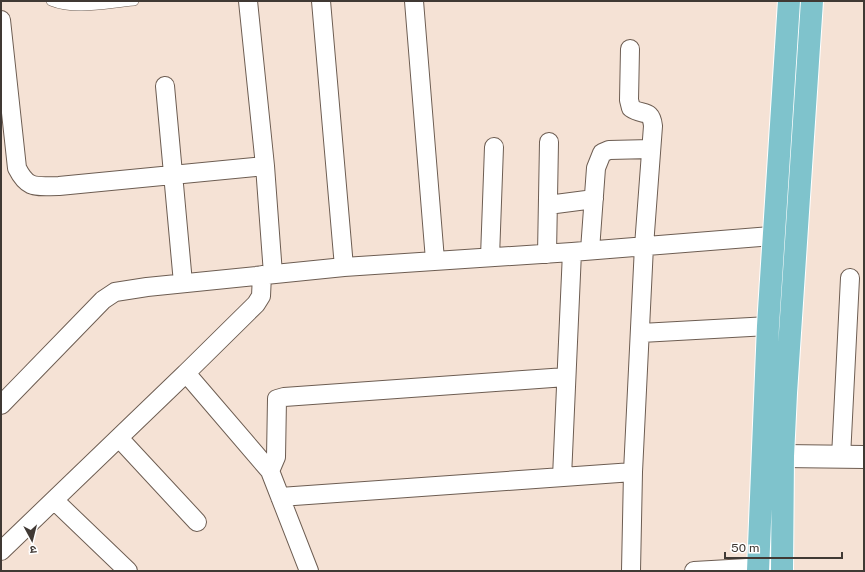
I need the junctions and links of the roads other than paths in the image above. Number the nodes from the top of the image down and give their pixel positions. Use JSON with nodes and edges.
{"nodes":[{"id":1,"x":52,"y":1,"type":"edge"},
{"id":2,"x":134,"y":1,"type":"edge"},
{"id":3,"x":248,"y":1,"type":"edge"},
{"id":4,"x":321,"y":1,"type":"edge"},
{"id":5,"x":414,"y":1,"type":"edge"},
{"id":6,"x":790,"y":1,"type":"edge"},
{"id":7,"x":812,"y":1,"type":"edge"},
{"id":8,"x":1,"y":20,"type":"edge"},
{"id":9,"x":630,"y":49,"type":"dead end"},
{"id":10,"x":2,"y":52,"type":"edge"},
{"id":11,"x":164,"y":86,"type":"dead end"},
{"id":12,"x":549,"y":142,"type":"dead end"},
{"id":13,"x":494,"y":147,"type":"dead end"},
{"id":14,"x":651,"y":149,"type":"junction"},
{"id":15,"x":265,"y":166,"type":"junction"},
{"id":16,"x":173,"y":176,"type":"junction"},
{"id":17,"x":594,"y":199,"type":"junction"},
{"id":18,"x":548,"y":205,"type":"junction"},
{"id":19,"x":797,"y":234,"type":"junction"},
{"id":20,"x":774,"y":235,"type":"junction"},
{"id":21,"x":644,"y":246,"type":"junction"},
{"id":22,"x":590,"y":250,"type":"junction"},
{"id":23,"x":572,"y":252,"type":"junction"},
{"id":24,"x":547,"y":254,"type":"junction"},
{"id":25,"x":490,"y":257,"type":"junction"},
{"id":26,"x":435,"y":260,"type":"junction"},
{"id":27,"x":344,"y":267,"type":"junction"},
{"id":28,"x":268,"y":274,"type":"junction"},
{"id":29,"x":850,"y":278,"type":"dead end"},
{"id":30,"x":183,"y":283,"type":"junction"},
{"id":31,"x":768,"y":326,"type":"junction"},
{"id":32,"x":641,"y":333,"type":"junction"},
{"id":33,"x":186,"y":373,"type":"junction"},
{"id":34,"x":566,"y":377,"type":"junction"},
{"id":35,"x":1,"y":405,"type":"edge"},
{"id":36,"x":119,"y":438,"type":"junction"},
{"id":37,"x":783,"y":456,"type":"junction"},
{"id":38,"x":841,"y":457,"type":"junction"},
{"id":39,"x":864,"y":458,"type":"edge"},
{"id":40,"x":270,"y":471,"type":"junction"},
{"id":41,"x":633,"y":472,"type":"junction"},
{"id":42,"x":562,"y":477,"type":"junction"},
{"id":43,"x":280,"y":497,"type":"junction"},
{"id":44,"x":54,"y":500,"type":"junction"},
{"id":45,"x":197,"y":522,"type":"dead end"},
{"id":46,"x":1,"y":550,"type":"edge"},
{"id":47,"x":782,"y":568,"type":"edge"},
{"id":48,"x":757,"y":569,"type":"edge"},
{"id":49,"x":128,"y":571,"type":"edge"},
{"id":50,"x":309,"y":571,"type":"edge"},
{"id":51,"x":631,"y":571,"type":"edge"},
{"id":52,"x":694,"y":571,"type":"edge"}],
"edges":[{"from":1,"to":2,"type":"lane"},
{"from":3,"to":15,"type":"street"},
{"from":4,"to":27,"type":"street"},
{"from":5,"to":26,"type":"street"},
{"from":6,"to":20,"type":"main road"},
{"from":7,"to":19,"type":"main road"},
{"from":8,"to":10,"type":"street"},
{"from":9,"to":14,"type":"street"},
{"from":10,"to":16,"type":"street"},
{"from":11,"to":16,"type":"street"},
{"from":12,"to":18,"type":"street"},
{"from":13,"to":25,"type":"street"},
{"from":14,"to":17,"type":"street"},
{"from":14,"to":21,"type":"street"},
{"from":15,"to":16,"type":"street"},
{"from":15,"to":28,"type":"street"},
{"from":16,"to":30,"type":"street"},
{"from":17,"to":18,"type":"street"},
{"from":17,"to":22,"type":"street"},
{"from":18,"to":24,"type":"street"},
{"from":19,"to":20,"type":"street"},
{"from":19,"to":37,"type":"main road"},
{"from":20,"to":21,"type":"street"},
{"from":20,"to":31,"type":"main road"},
{"from":21,"to":22,"type":"street"},
{"from":21,"to":32,"type":"street"},
{"from":22,"to":23,"type":"street"},
{"from":23,"to":24,"type":"street"},
{"from":23,"to":34,"type":"street"},
{"from":24,"to":25,"type":"street"},
{"from":25,"to":26,"type":"street"},
{"from":26,"to":27,"type":"street"},
{"from":27,"to":28,"type":"street"},
{"from":28,"to":30,"type":"street"},
{"from":28,"to":33,"type":"street"},
{"from":29,"to":38,"type":"street"},
{"from":30,"to":35,"type":"street"},
{"from":31,"to":32,"type":"street"},
{"from":31,"to":48,"type":"main road"},
{"from":32,"to":41,"type":"street"},
{"from":33,"to":36,"type":"street"},
{"from":33,"to":40,"type":"street"},
{"from":34,"to":40,"type":"street"},
{"from":34,"to":42,"type":"street"},
{"from":36,"to":44,"type":"street"},
{"from":36,"to":45,"type":"street"},
{"from":37,"to":38,"type":"street"},
{"from":37,"to":47,"type":"main road"},
{"from":38,"to":39,"type":"street"},
{"from":40,"to":43,"type":"street"},
{"from":41,"to":42,"type":"street"},
{"from":41,"to":51,"type":"street"},
{"from":42,"to":43,"type":"street"},
{"from":43,"to":50,"type":"street"},
{"from":44,"to":46,"type":"street"},
{"from":44,"to":49,"type":"street"},
{"from":47,"to":48,"type":"street"},
{"from":48,"to":52,"type":"street"}]}
